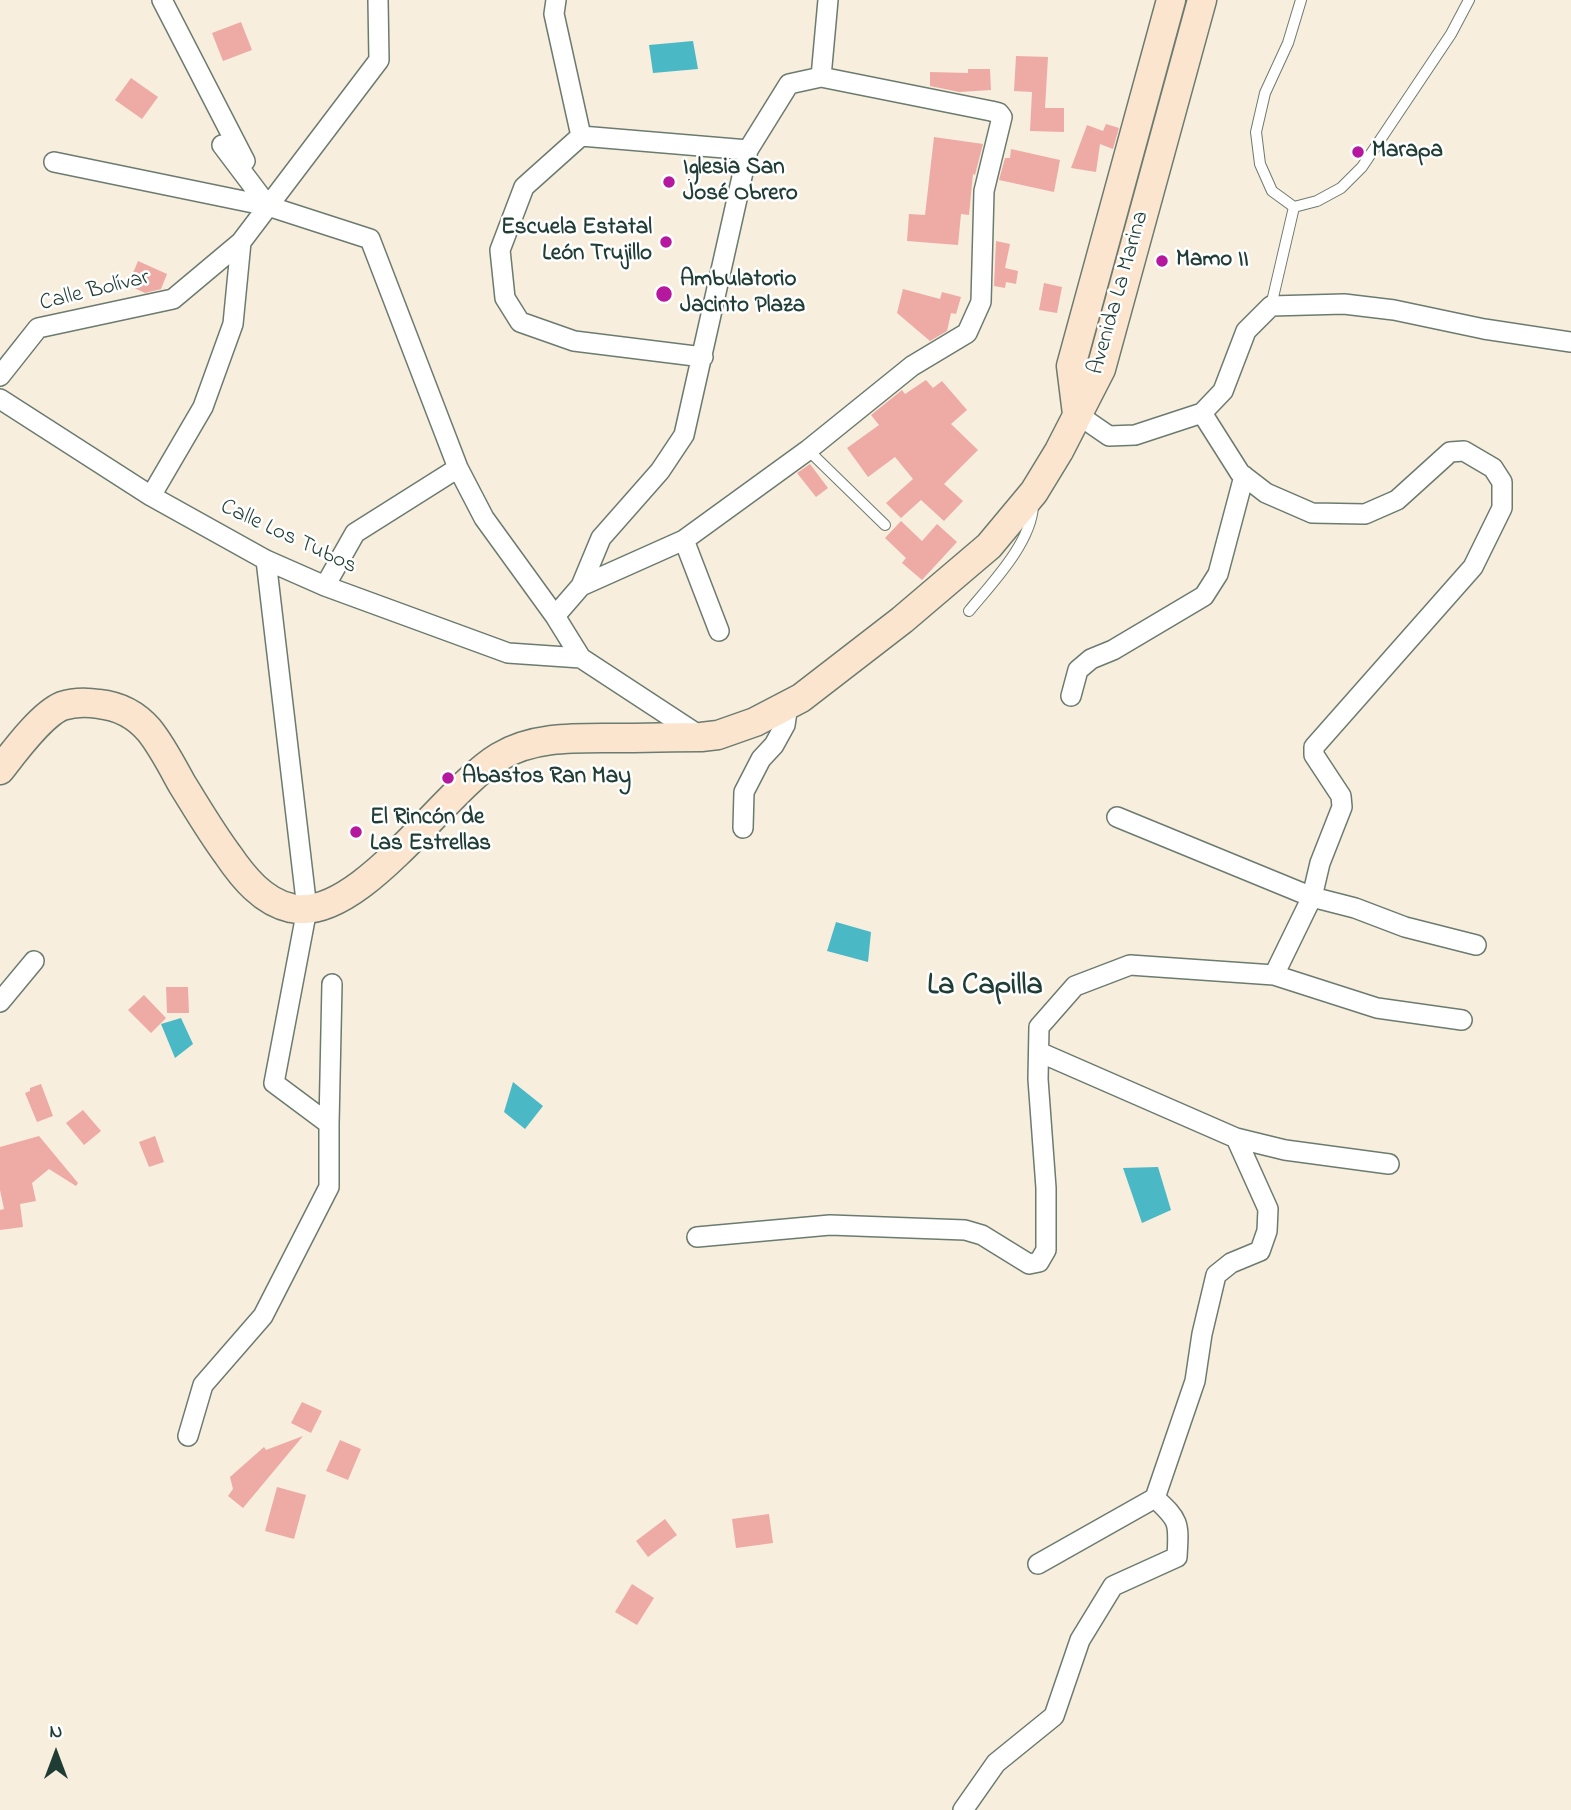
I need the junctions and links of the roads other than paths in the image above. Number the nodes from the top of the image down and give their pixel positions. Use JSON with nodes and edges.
{"nodes":[{"id":1,"x":162,"y":0,"type":"edge"},
{"id":2,"x":378,"y":0,"type":"edge"},
{"id":3,"x":556,"y":0,"type":"edge"},
{"id":4,"x":828,"y":0,"type":"edge"},
{"id":5,"x":1171,"y":0,"type":"edge"},
{"id":6,"x":1202,"y":0,"type":"edge"},
{"id":7,"x":1301,"y":0,"type":"edge"},
{"id":8,"x":1469,"y":0,"type":"edge"},
{"id":9,"x":821,"y":77,"type":"junction"},
{"id":10,"x":581,"y":136,"type":"junction"},
{"id":11,"x":222,"y":145,"type":"dead end"},
{"id":12,"x":748,"y":150,"type":"junction"},
{"id":13,"x":54,"y":162,"type":"dead end"},
{"id":14,"x":268,"y":206,"type":"junction"},
{"id":15,"x":1294,"y":207,"type":"junction"},
{"id":16,"x":241,"y":242,"type":"junction"},
{"id":17,"x":1271,"y":306,"type":"junction"},
{"id":18,"x":1571,"y":342,"type":"edge"},
{"id":19,"x":703,"y":357,"type":"junction"},
{"id":20,"x":0,"y":376,"type":"edge"},
{"id":21,"x":0,"y":399,"type":"edge"},
{"id":22,"x":1202,"y":413,"type":"junction"},
{"id":23,"x":1077,"y":414,"type":"junction"},
{"id":24,"x":808,"y":450,"type":"junction"},
{"id":25,"x":458,"y":468,"type":"junction"},
{"id":26,"x":1244,"y":476,"type":"junction"},
{"id":27,"x":1034,"y":492,"type":"junction"},
{"id":28,"x":151,"y":496,"type":"junction"},
{"id":29,"x":885,"y":525,"type":"dead end"},
{"id":30,"x":684,"y":540,"type":"junction"},
{"id":31,"x":266,"y":560,"type":"junction"},
{"id":32,"x":325,"y":586,"type":"junction"},
{"id":33,"x":581,"y":586,"type":"junction"},
{"id":34,"x":970,"y":611,"type":"dead end"},
{"id":35,"x":555,"y":616,"type":"junction"},
{"id":36,"x":719,"y":631,"type":"dead end"},
{"id":37,"x":581,"y":658,"type":"junction"},
{"id":38,"x":1071,"y":696,"type":"dead end"},
{"id":39,"x":788,"y":705,"type":"junction"},
{"id":40,"x":701,"y":737,"type":"junction"},
{"id":41,"x":0,"y":770,"type":"edge"},
{"id":42,"x":1117,"y":817,"type":"dead end"},
{"id":43,"x":743,"y":828,"type":"dead end"},
{"id":44,"x":1312,"y":897,"type":"junction"},
{"id":45,"x":307,"y":909,"type":"junction"},
{"id":46,"x":1476,"y":945,"type":"dead end"},
{"id":47,"x":34,"y":961,"type":"dead end"},
{"id":48,"x":1274,"y":975,"type":"junction"},
{"id":49,"x":332,"y":984,"type":"dead end"},
{"id":50,"x":0,"y":1002,"type":"edge"},
{"id":51,"x":1462,"y":1020,"type":"dead end"},
{"id":52,"x":1039,"y":1052,"type":"junction"},
{"id":53,"x":329,"y":1124,"type":"junction"},
{"id":54,"x":1236,"y":1138,"type":"junction"},
{"id":55,"x":1389,"y":1164,"type":"dead end"},
{"id":56,"x":697,"y":1237,"type":"dead end"},
{"id":57,"x":188,"y":1436,"type":"dead end"},
{"id":58,"x":1155,"y":1498,"type":"junction"},
{"id":59,"x":1038,"y":1564,"type":"dead end"},
{"id":60,"x":963,"y":1810,"type":"edge"}],
"edges":[{"from":1,"to":14,"type":"street"},
{"from":2,"to":14,"type":"street","name":"Calle Bolívar"},
{"from":3,"to":10,"type":"street"},
{"from":4,"to":9,"type":"street"},
{"from":5,"to":23,"type":"main road","name":"Avenida La Marina"},
{"from":6,"to":23,"type":"main road","name":"Avenida La Marina"},
{"from":7,"to":15,"type":"lane"},
{"from":8,"to":15,"type":"lane"},
{"from":9,"to":12,"type":"street"},
{"from":9,"to":24,"type":"street"},
{"from":10,"to":12,"type":"street"},
{"from":10,"to":19,"type":"street"},
{"from":11,"to":14,"type":"street"},
{"from":12,"to":19,"type":"street"},
{"from":13,"to":14,"type":"street"},
{"from":14,"to":16,"type":"street","name":"Calle Bolívar"},
{"from":14,"to":25,"type":"street"},
{"from":15,"to":17,"type":"lane"},
{"from":16,"to":20,"type":"street","name":"Calle Bolívar"},
{"from":16,"to":28,"type":"street"},
{"from":17,"to":18,"type":"street"},
{"from":17,"to":22,"type":"street"},
{"from":19,"to":33,"type":"street"},
{"from":21,"to":28,"type":"street","name":"Calle Los Tubos"},
{"from":22,"to":23,"type":"street"},
{"from":22,"to":26,"type":"street"},
{"from":23,"to":27,"type":"main road"},
{"from":24,"to":29,"type":"lane"},
{"from":24,"to":30,"type":"street"},
{"from":25,"to":32,"type":"street"},
{"from":25,"to":35,"type":"street"},
{"from":26,"to":38,"type":"street"},
{"from":26,"to":44,"type":"street"},
{"from":27,"to":34,"type":"lane"},
{"from":27,"to":39,"type":"main road"},
{"from":28,"to":31,"type":"street","name":"Calle Los Tubos"},
{"from":30,"to":33,"type":"street"},
{"from":30,"to":36,"type":"street"},
{"from":31,"to":32,"type":"street","name":"Calle Los Tubos"},
{"from":31,"to":45,"type":"street"},
{"from":32,"to":37,"type":"street","name":"Calle Los Tubos"},
{"from":33,"to":35,"type":"street"},
{"from":35,"to":37,"type":"street"},
{"from":37,"to":40,"type":"street"},
{"from":39,"to":40,"type":"main road"},
{"from":39,"to":43,"type":"street"},
{"from":40,"to":45,"type":"main road"},
{"from":41,"to":45,"type":"main road"},
{"from":42,"to":44,"type":"street"},
{"from":44,"to":46,"type":"street"},
{"from":44,"to":48,"type":"street"},
{"from":45,"to":53,"type":"street"},
{"from":47,"to":50,"type":"street"},
{"from":48,"to":51,"type":"street"},
{"from":48,"to":52,"type":"street"},
{"from":49,"to":53,"type":"street"},
{"from":52,"to":54,"type":"street"},
{"from":52,"to":56,"type":"street"},
{"from":53,"to":57,"type":"street"},
{"from":54,"to":55,"type":"street"},
{"from":54,"to":58,"type":"street"},
{"from":58,"to":59,"type":"street"},
{"from":58,"to":60,"type":"street"}]}
